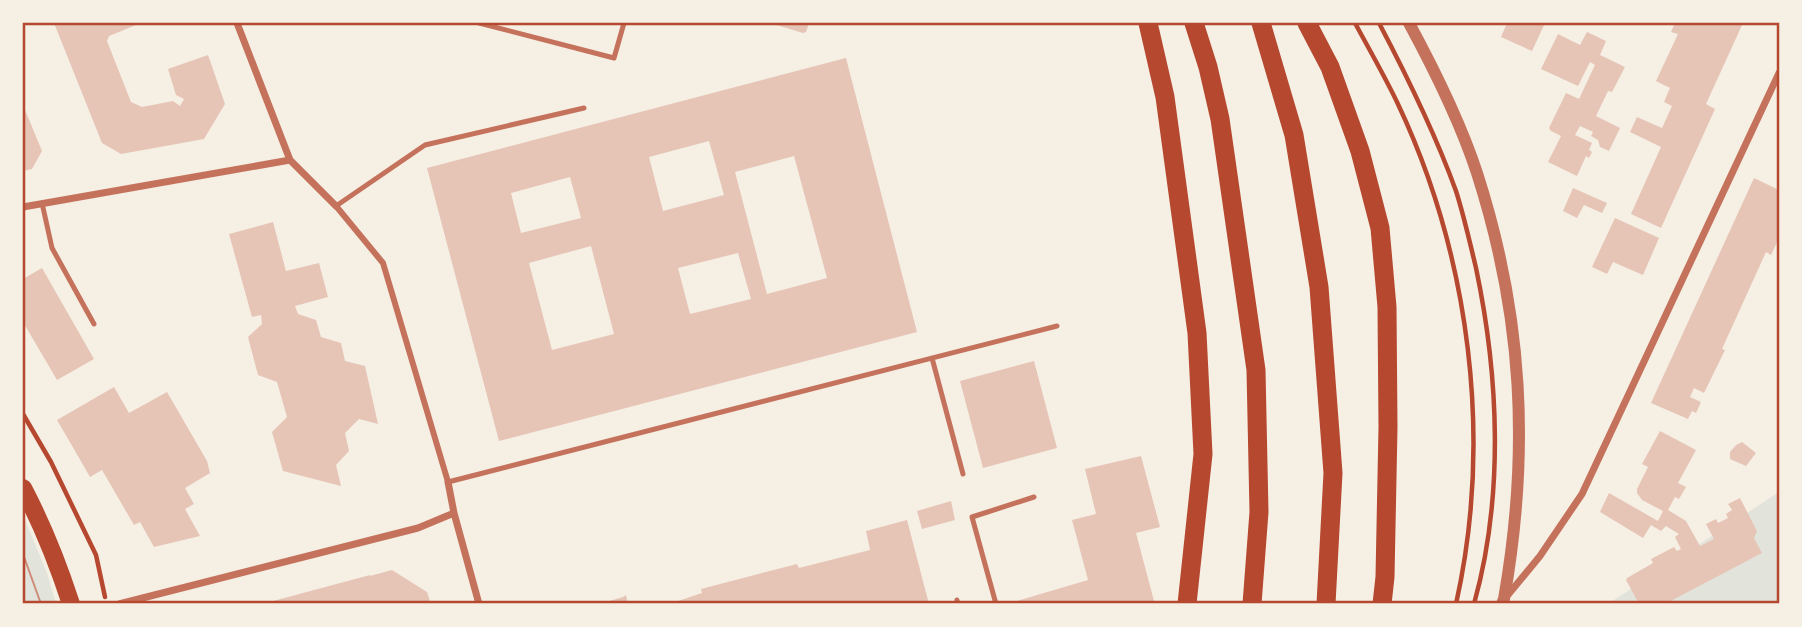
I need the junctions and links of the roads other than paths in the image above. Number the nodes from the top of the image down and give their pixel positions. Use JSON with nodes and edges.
{"nodes":[{"id":1,"x":237,"y":23,"type":"edge"},
{"id":2,"x":479,"y":23,"type":"edge"},
{"id":3,"x":624,"y":23,"type":"edge"},
{"id":4,"x":1148,"y":23,"type":"edge"},
{"id":5,"x":1194,"y":23,"type":"edge"},
{"id":6,"x":1261,"y":23,"type":"edge"},
{"id":7,"x":1307,"y":23,"type":"edge"},
{"id":8,"x":1409,"y":23,"type":"edge"},
{"id":9,"x":1779,"y":73,"type":"edge"},
{"id":10,"x":584,"y":108,"type":"dead end"},
{"id":11,"x":290,"y":160,"type":"junction"},
{"id":12,"x":42,"y":203,"type":"junction"},
{"id":13,"x":336,"y":206,"type":"junction"},
{"id":14,"x":23,"y":207,"type":"edge"},
{"id":15,"x":94,"y":324,"type":"dead end"},
{"id":16,"x":1057,"y":326,"type":"dead end"},
{"id":17,"x":932,"y":358,"type":"junction"},
{"id":18,"x":963,"y":474,"type":"dead end"},
{"id":19,"x":448,"y":482,"type":"junction"},
{"id":20,"x":23,"y":488,"type":"edge"},
{"id":21,"x":1034,"y":497,"type":"dead end"},
{"id":22,"x":454,"y":513,"type":"junction"},
{"id":23,"x":1504,"y":602,"type":"edge"},
{"id":24,"x":71,"y":604,"type":"edge"},
{"id":25,"x":119,"y":604,"type":"edge"},
{"id":26,"x":479,"y":604,"type":"edge"},
{"id":27,"x":996,"y":604,"type":"edge"},
{"id":28,"x":1187,"y":604,"type":"edge"},
{"id":29,"x":1252,"y":604,"type":"edge"},
{"id":30,"x":1326,"y":604,"type":"edge"},
{"id":31,"x":1382,"y":604,"type":"edge"}],
"edges":[{"from":1,"to":11,"type":"street"},
{"from":2,"to":3,"type":"lane"},
{"from":4,"to":28,"type":"highway"},
{"from":5,"to":29,"type":"highway"},
{"from":6,"to":30,"type":"highway"},
{"from":7,"to":31,"type":"highway"},
{"from":8,"to":23,"type":"street"},
{"from":9,"to":23,"type":"street"},
{"from":10,"to":13,"type":"lane"},
{"from":11,"to":12,"type":"street"},
{"from":11,"to":13,"type":"street"},
{"from":12,"to":14,"type":"street"},
{"from":12,"to":15,"type":"lane"},
{"from":13,"to":19,"type":"street"},
{"from":16,"to":17,"type":"lane"},
{"from":17,"to":18,"type":"lane"},
{"from":17,"to":19,"type":"lane"},
{"from":19,"to":22,"type":"street"},
{"from":20,"to":24,"type":"main road"},
{"from":21,"to":27,"type":"lane"},
{"from":22,"to":25,"type":"street"},
{"from":22,"to":26,"type":"street"}]}
